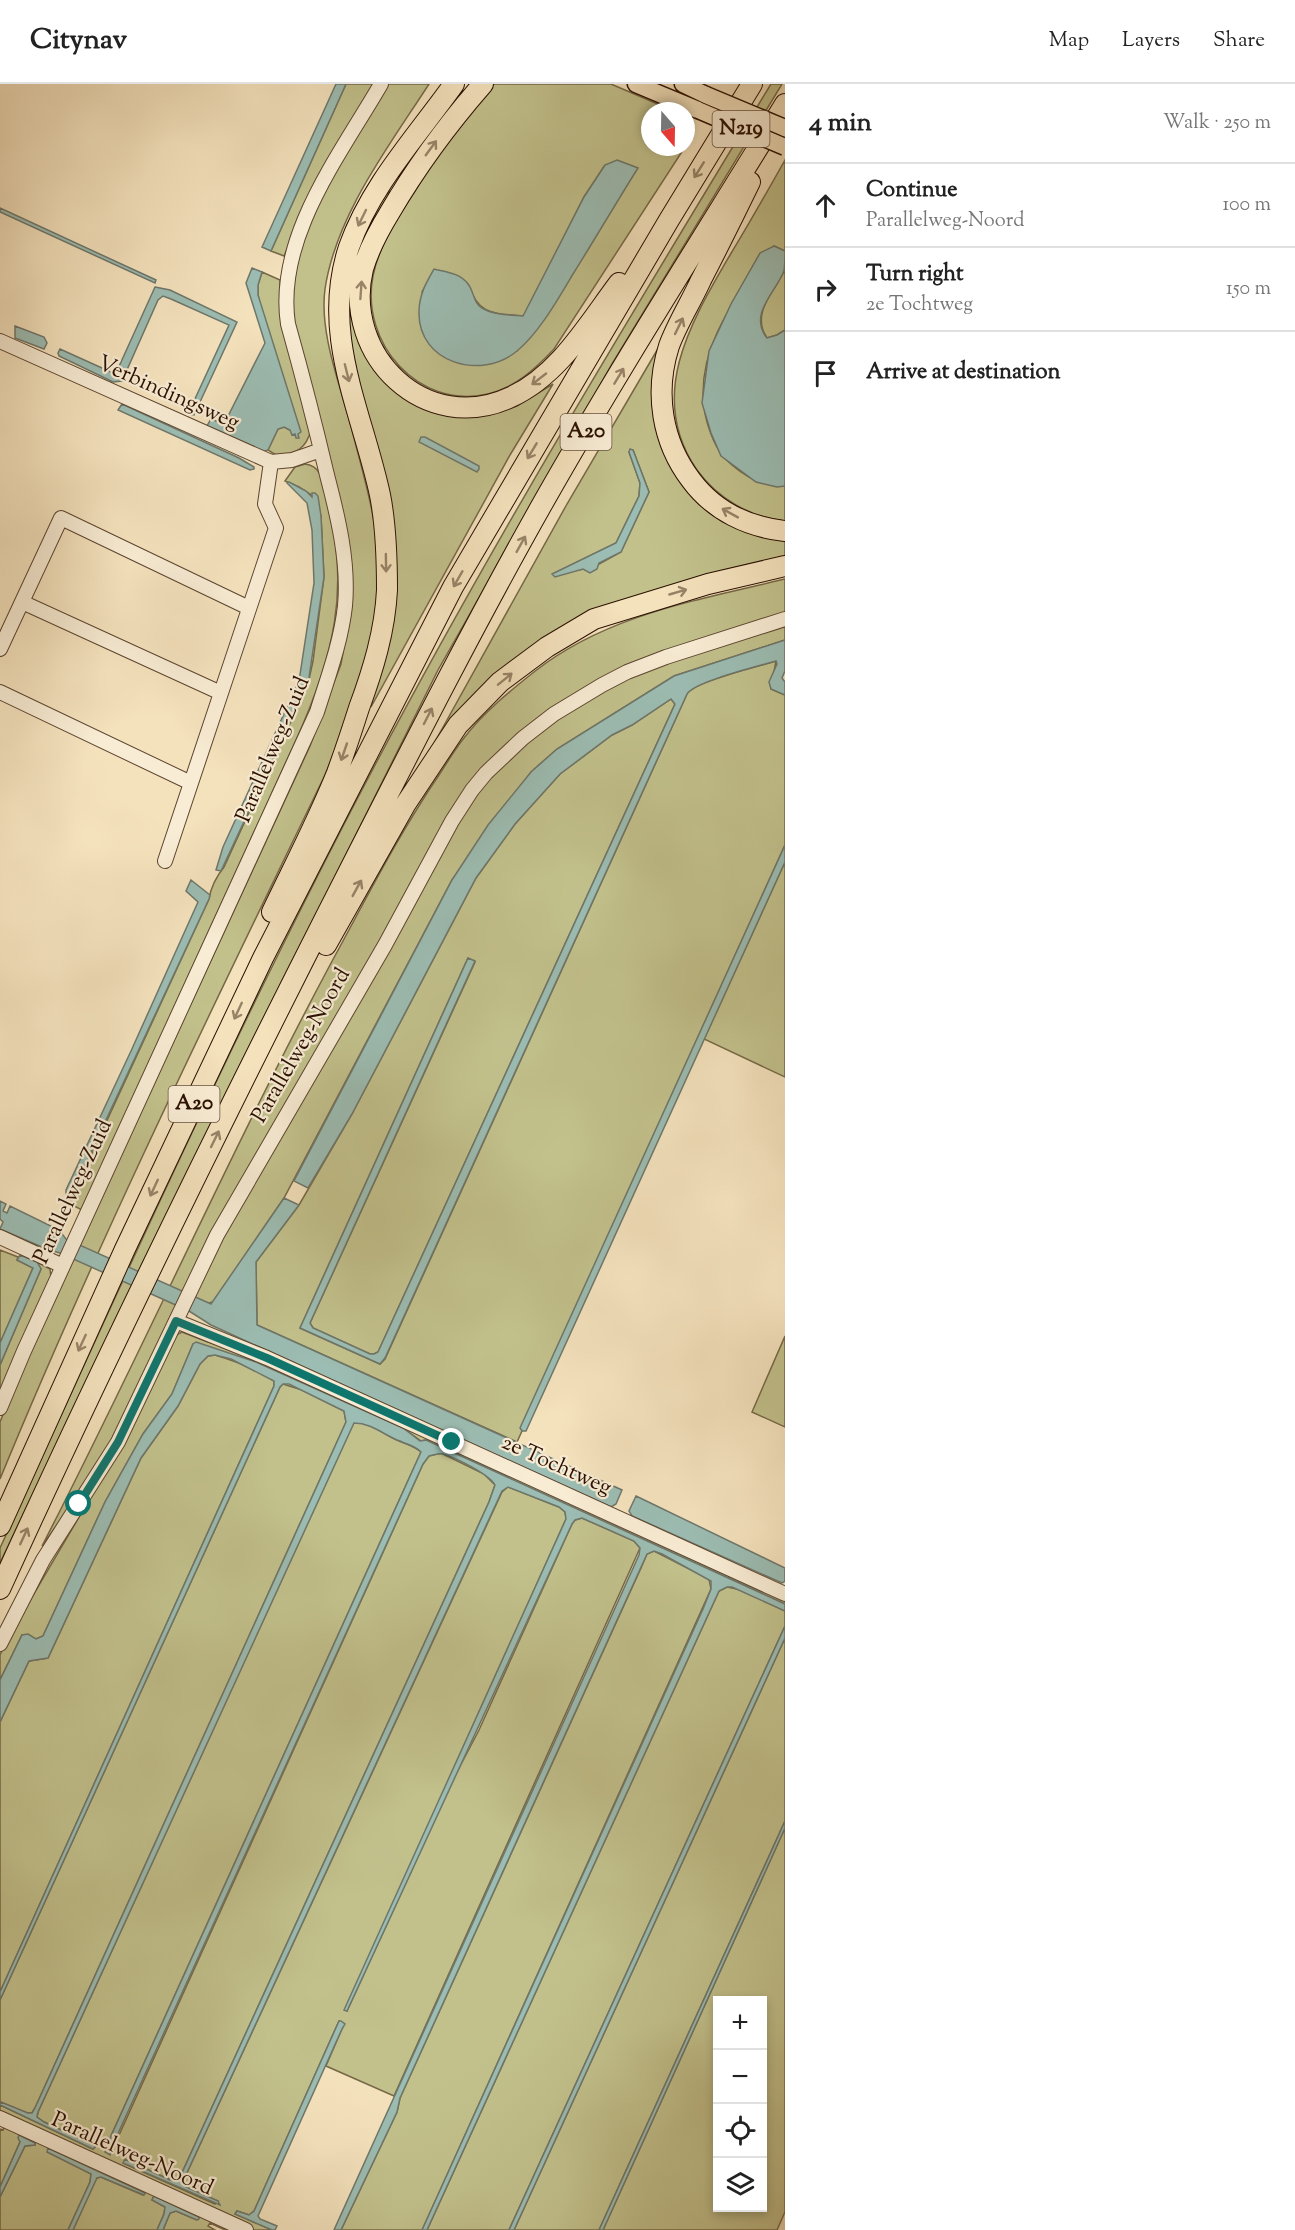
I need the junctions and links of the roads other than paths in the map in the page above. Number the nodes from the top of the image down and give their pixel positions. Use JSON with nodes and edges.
{"nodes":[{"id":1,"x":381,"y":84,"type":"edge"},
{"id":2,"x":437,"y":84,"type":"edge"},
{"id":3,"x":454,"y":84,"type":"edge"},
{"id":4,"x":472,"y":84,"type":"edge"},
{"id":5,"x":483,"y":84,"type":"edge"},
{"id":6,"x":636,"y":84,"type":"edge"},
{"id":7,"x":683,"y":84,"type":"edge"},
{"id":8,"x":752,"y":84,"type":"edge"},
{"id":9,"x":785,"y":104,"type":"edge"},
{"id":10,"x":785,"y":112,"type":"edge"},
{"id":11,"x":458,"y":113,"type":"junction"},
{"id":12,"x":785,"y":128,"type":"edge"},
{"id":13,"x":785,"y":147,"type":"edge"},
{"id":14,"x":392,"y":167,"type":"junction"},
{"id":15,"x":669,"y":220,"type":"junction"},
{"id":16,"x":0,"y":341,"type":"edge"},
{"id":17,"x":321,"y":450,"type":"junction"},
{"id":18,"x":271,"y":462,"type":"junction"},
{"id":19,"x":785,"y":531,"type":"edge"},
{"id":20,"x":785,"y":566,"type":"edge"},
{"id":21,"x":22,"y":602,"type":"junction"},
{"id":22,"x":249,"y":608,"type":"junction"},
{"id":23,"x":785,"y":619,"type":"edge"},
{"id":24,"x":0,"y":649,"type":"edge"},
{"id":25,"x":0,"y":692,"type":"edge"},
{"id":26,"x":221,"y":693,"type":"junction"},
{"id":27,"x":191,"y":783,"type":"junction"},
{"id":28,"x":165,"y":861,"type":"dead end"},
{"id":29,"x":263,"y":958,"type":"junction"},
{"id":30,"x":281,"y":1006,"type":"junction"},
{"id":31,"x":0,"y":1237,"type":"edge"},
{"id":32,"x":65,"y":1263,"type":"junction"},
{"id":33,"x":178,"y":1317,"type":"junction"},
{"id":34,"x":0,"y":1408,"type":"edge"},
{"id":35,"x":0,"y":1526,"type":"edge"},
{"id":36,"x":0,"y":1589,"type":"edge"},
{"id":37,"x":785,"y":1594,"type":"edge"},
{"id":38,"x":0,"y":1644,"type":"edge"},
{"id":39,"x":0,"y":2118,"type":"edge"},
{"id":40,"x":246,"y":2230,"type":"edge"}],
"edges":[{"from":1,"to":17,"type":"street","name":"Parallelweg-Zuid"},
{"from":2,"to":14,"type":"highway","number":"A20"},
{"from":3,"to":14,"type":"highway","number":"A20"},
{"from":4,"to":11,"type":"highway","number":"A20"},
{"from":5,"to":11,"type":"highway","number":"A20"},
{"from":6,"to":13,"type":"main road","number":"N219","bridge":true},
{"from":7,"to":12,"type":"main road","number":"N219","bridge":true},
{"from":8,"to":15,"type":"highway","number":"A20","one_way":true},
{"from":30,"to":9,"type":"highway","number":"A20","one_way":true},
{"from":19,"to":10,"type":"highway","one_way":true},
{"from":15,"to":11,"type":"highway","number":"A20","one_way":true},
{"from":14,"to":29,"type":"highway","number":"A20","one_way":true},
{"from":15,"to":29,"type":"highway","number":"A20","one_way":true},
{"from":16,"to":18,"type":"street","name":"Verbindingsweg"},
{"from":17,"to":18,"type":"street"},
{"from":17,"to":32,"type":"street","name":"Parallelweg-Zuid"},
{"from":18,"to":22,"type":"street"},
{"from":30,"to":20,"type":"highway","number":"A20","one_way":true},
{"from":21,"to":22,"type":"street"},
{"from":21,"to":24,"type":"street"},
{"from":21,"to":26,"type":"street"},
{"from":22,"to":26,"type":"street"},
{"from":23,"to":33,"type":"street","name":"Parallelweg-Noord"},
{"from":25,"to":27,"type":"street"},
{"from":26,"to":27,"type":"street"},
{"from":27,"to":28,"type":"street"},
{"from":29,"to":35,"type":"highway","number":"A20","one_way":true},
{"from":36,"to":30,"type":"highway","number":"A20","one_way":true},
{"from":31,"to":32,"type":"street"},
{"from":32,"to":34,"type":"street","name":"Parallelweg-Zuid"},
{"from":33,"to":37,"type":"street","name":"2e Tochtweg"},
{"from":33,"to":38,"type":"street","name":"Parallelweg-Noord"},
{"from":39,"to":40,"type":"street","name":"Parallelweg-Noord"}]}
